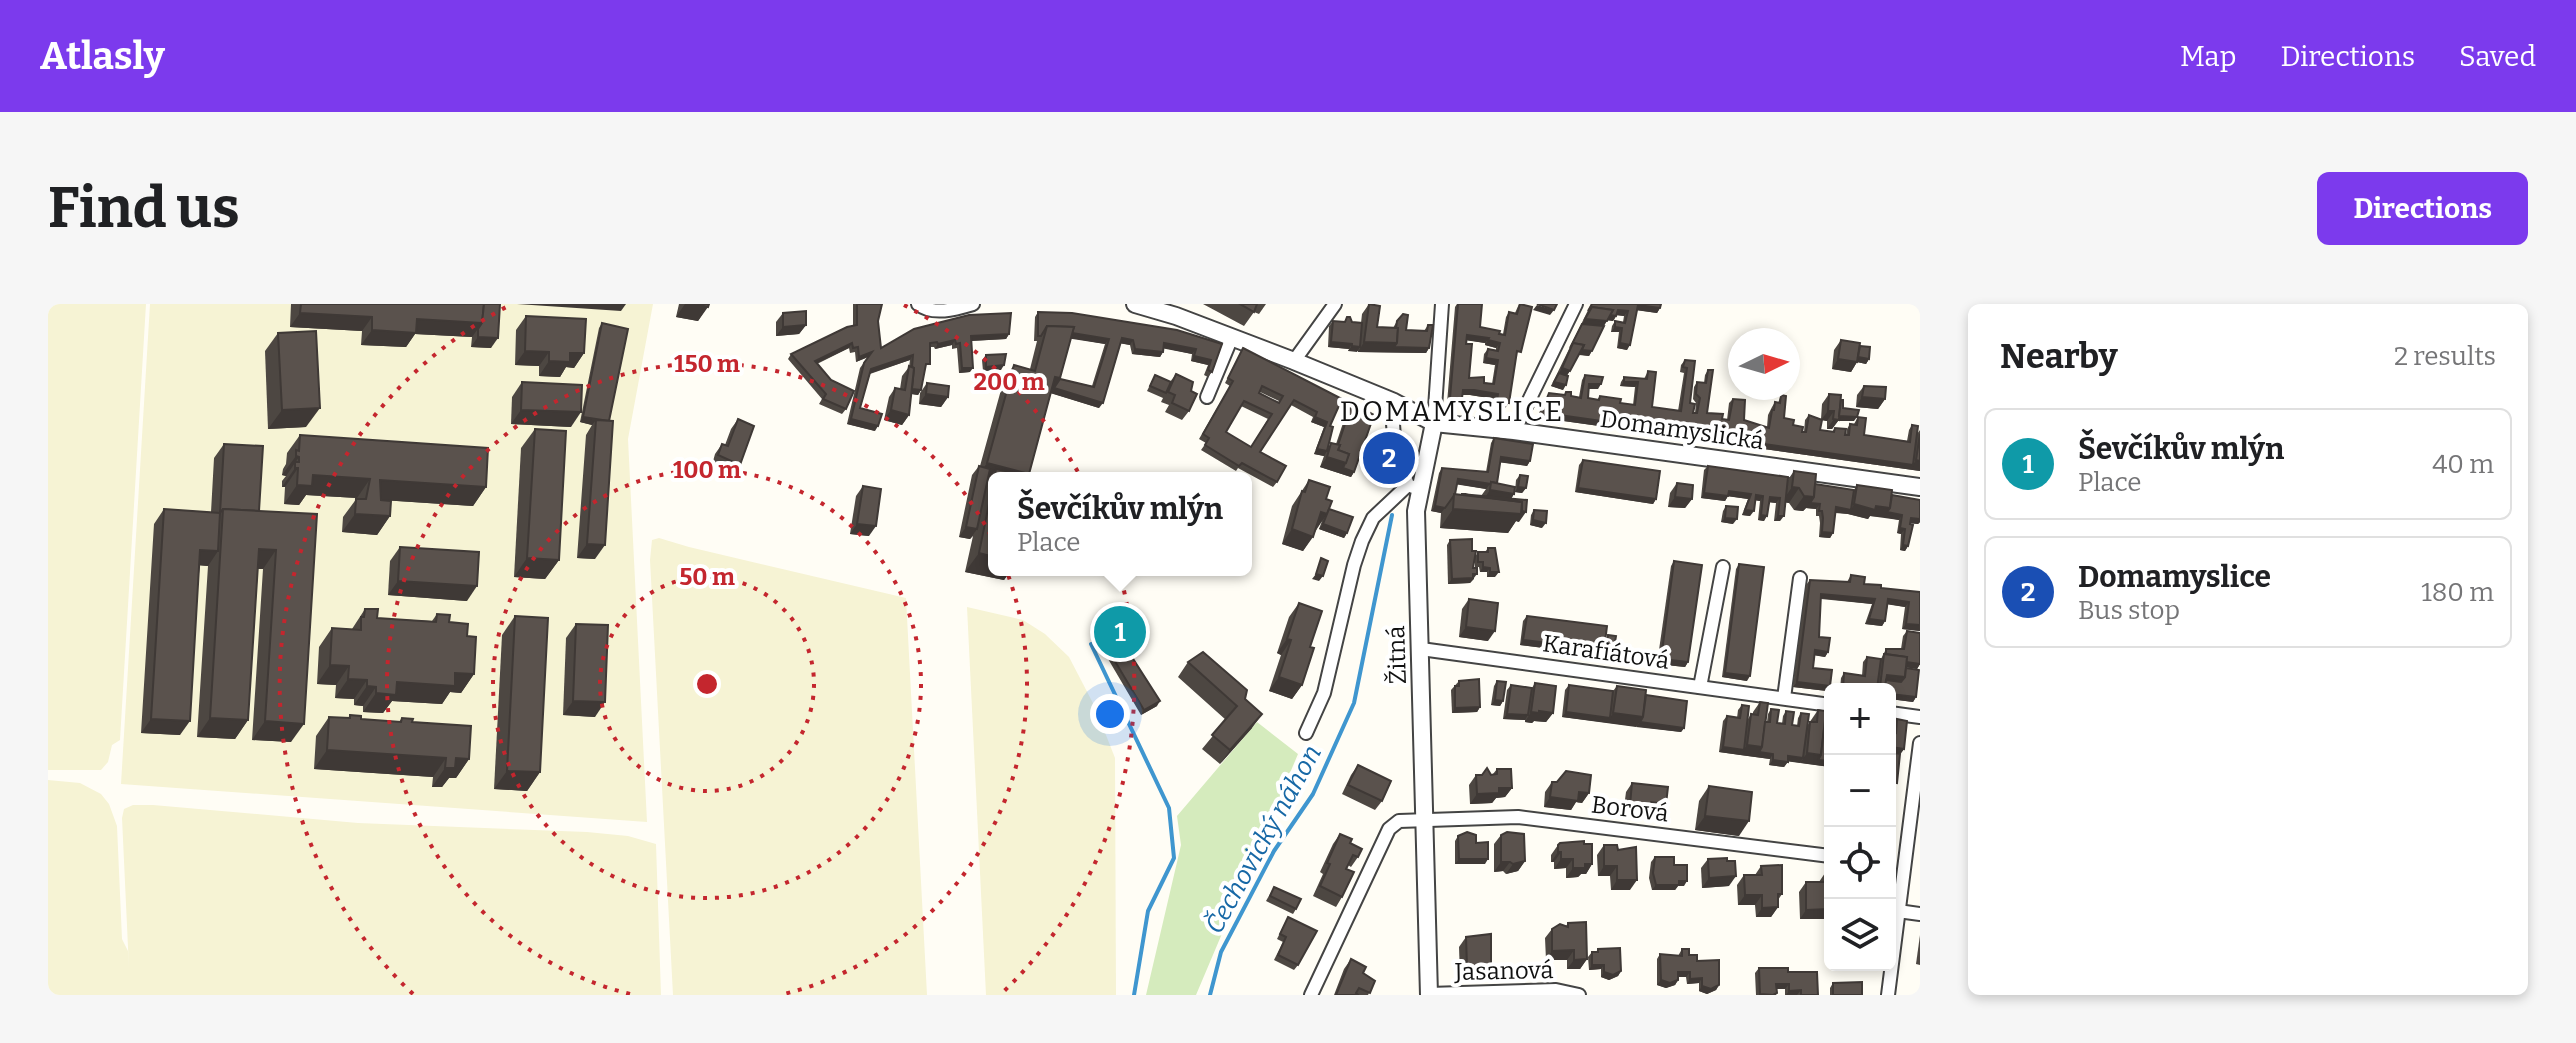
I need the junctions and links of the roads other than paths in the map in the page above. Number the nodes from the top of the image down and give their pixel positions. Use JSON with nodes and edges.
{"nodes":[{"id":1,"x":918,"y":304,"type":"edge"},
{"id":2,"x":973,"y":304,"type":"edge"},
{"id":3,"x":1135,"y":304,"type":"edge"},
{"id":4,"x":1335,"y":304,"type":"edge"},
{"id":5,"x":1442,"y":304,"type":"edge"},
{"id":6,"x":1576,"y":304,"type":"edge"},
{"id":7,"x":1232,"y":337,"type":"junction"},
{"id":8,"x":1294,"y":361,"type":"junction"},
{"id":9,"x":1207,"y":397,"type":"dead end"},
{"id":10,"x":1394,"y":402,"type":"junction"},
{"id":11,"x":1434,"y":423,"type":"junction"},
{"id":12,"x":1514,"y":431,"type":"junction"},
{"id":13,"x":1414,"y":487,"type":"junction"},
{"id":14,"x":1920,"y":487,"type":"edge"},
{"id":15,"x":1723,"y":567,"type":"dead end"},
{"id":16,"x":1800,"y":578,"type":"dead end"},
{"id":17,"x":1421,"y":649,"type":"junction"},
{"id":18,"x":1700,"y":687,"type":"junction"},
{"id":19,"x":1784,"y":698,"type":"junction"},
{"id":20,"x":1824,"y":704,"type":"edge"},
{"id":21,"x":1896,"y":714,"type":"edge"},
{"id":22,"x":1920,"y":717,"type":"edge"},
{"id":23,"x":1306,"y":733,"type":"dead end"},
{"id":24,"x":1920,"y":743,"type":"edge"},
{"id":25,"x":1424,"y":819,"type":"junction"},
{"id":26,"x":1824,"y":855,"type":"edge"},
{"id":27,"x":1896,"y":864,"type":"edge"},
{"id":28,"x":1904,"y":865,"type":"junction"},
{"id":29,"x":1898,"y":911,"type":"junction"},
{"id":30,"x":1920,"y":914,"type":"edge"},
{"id":31,"x":1429,"y":994,"type":"edge"},
{"id":32,"x":1311,"y":995,"type":"edge"},
{"id":33,"x":1579,"y":995,"type":"edge"},
{"id":34,"x":1888,"y":995,"type":"edge"}],
"edges":[{"from":1,"to":2,"type":"street"},
{"from":3,"to":7,"type":"street","name":"Domamyslická"},
{"from":4,"to":8,"type":"street"},
{"from":5,"to":11,"type":"street"},
{"from":6,"to":12,"type":"street"},
{"from":7,"to":8,"type":"street","name":"Domamyslická"},
{"from":7,"to":9,"type":"street"},
{"from":8,"to":10,"type":"street","name":"Domamyslická"},
{"from":10,"to":11,"type":"street","name":"Domamyslická"},
{"from":10,"to":13,"type":"street","name":"Žitná"},
{"from":11,"to":12,"type":"street","name":"Domamyslická"},
{"from":11,"to":13,"type":"street","name":"Žitná"},
{"from":12,"to":14,"type":"street","name":"Domamyslická"},
{"from":13,"to":17,"type":"street","name":"Žitná"},
{"from":13,"to":23,"type":"street"},
{"from":15,"to":18,"type":"street"},
{"from":16,"to":19,"type":"street"},
{"from":17,"to":18,"type":"street","name":"Karafiátová"},
{"from":17,"to":25,"type":"street","name":"Žitná"},
{"from":18,"to":19,"type":"street","name":"Karafiátová"},
{"from":19,"to":20,"type":"street","name":"Karafiátová"},
{"from":21,"to":22,"type":"street"},
{"from":24,"to":28,"type":"street"},
{"from":25,"to":26,"type":"street","name":"Borová"},
{"from":25,"to":31,"type":"street","name":"Žitná"},
{"from":25,"to":32,"type":"street"},
{"from":27,"to":28,"type":"street"},
{"from":28,"to":29,"type":"street"},
{"from":29,"to":30,"type":"street"},
{"from":29,"to":34,"type":"street"},
{"from":31,"to":33,"type":"street","name":"Jasanová"}]}
